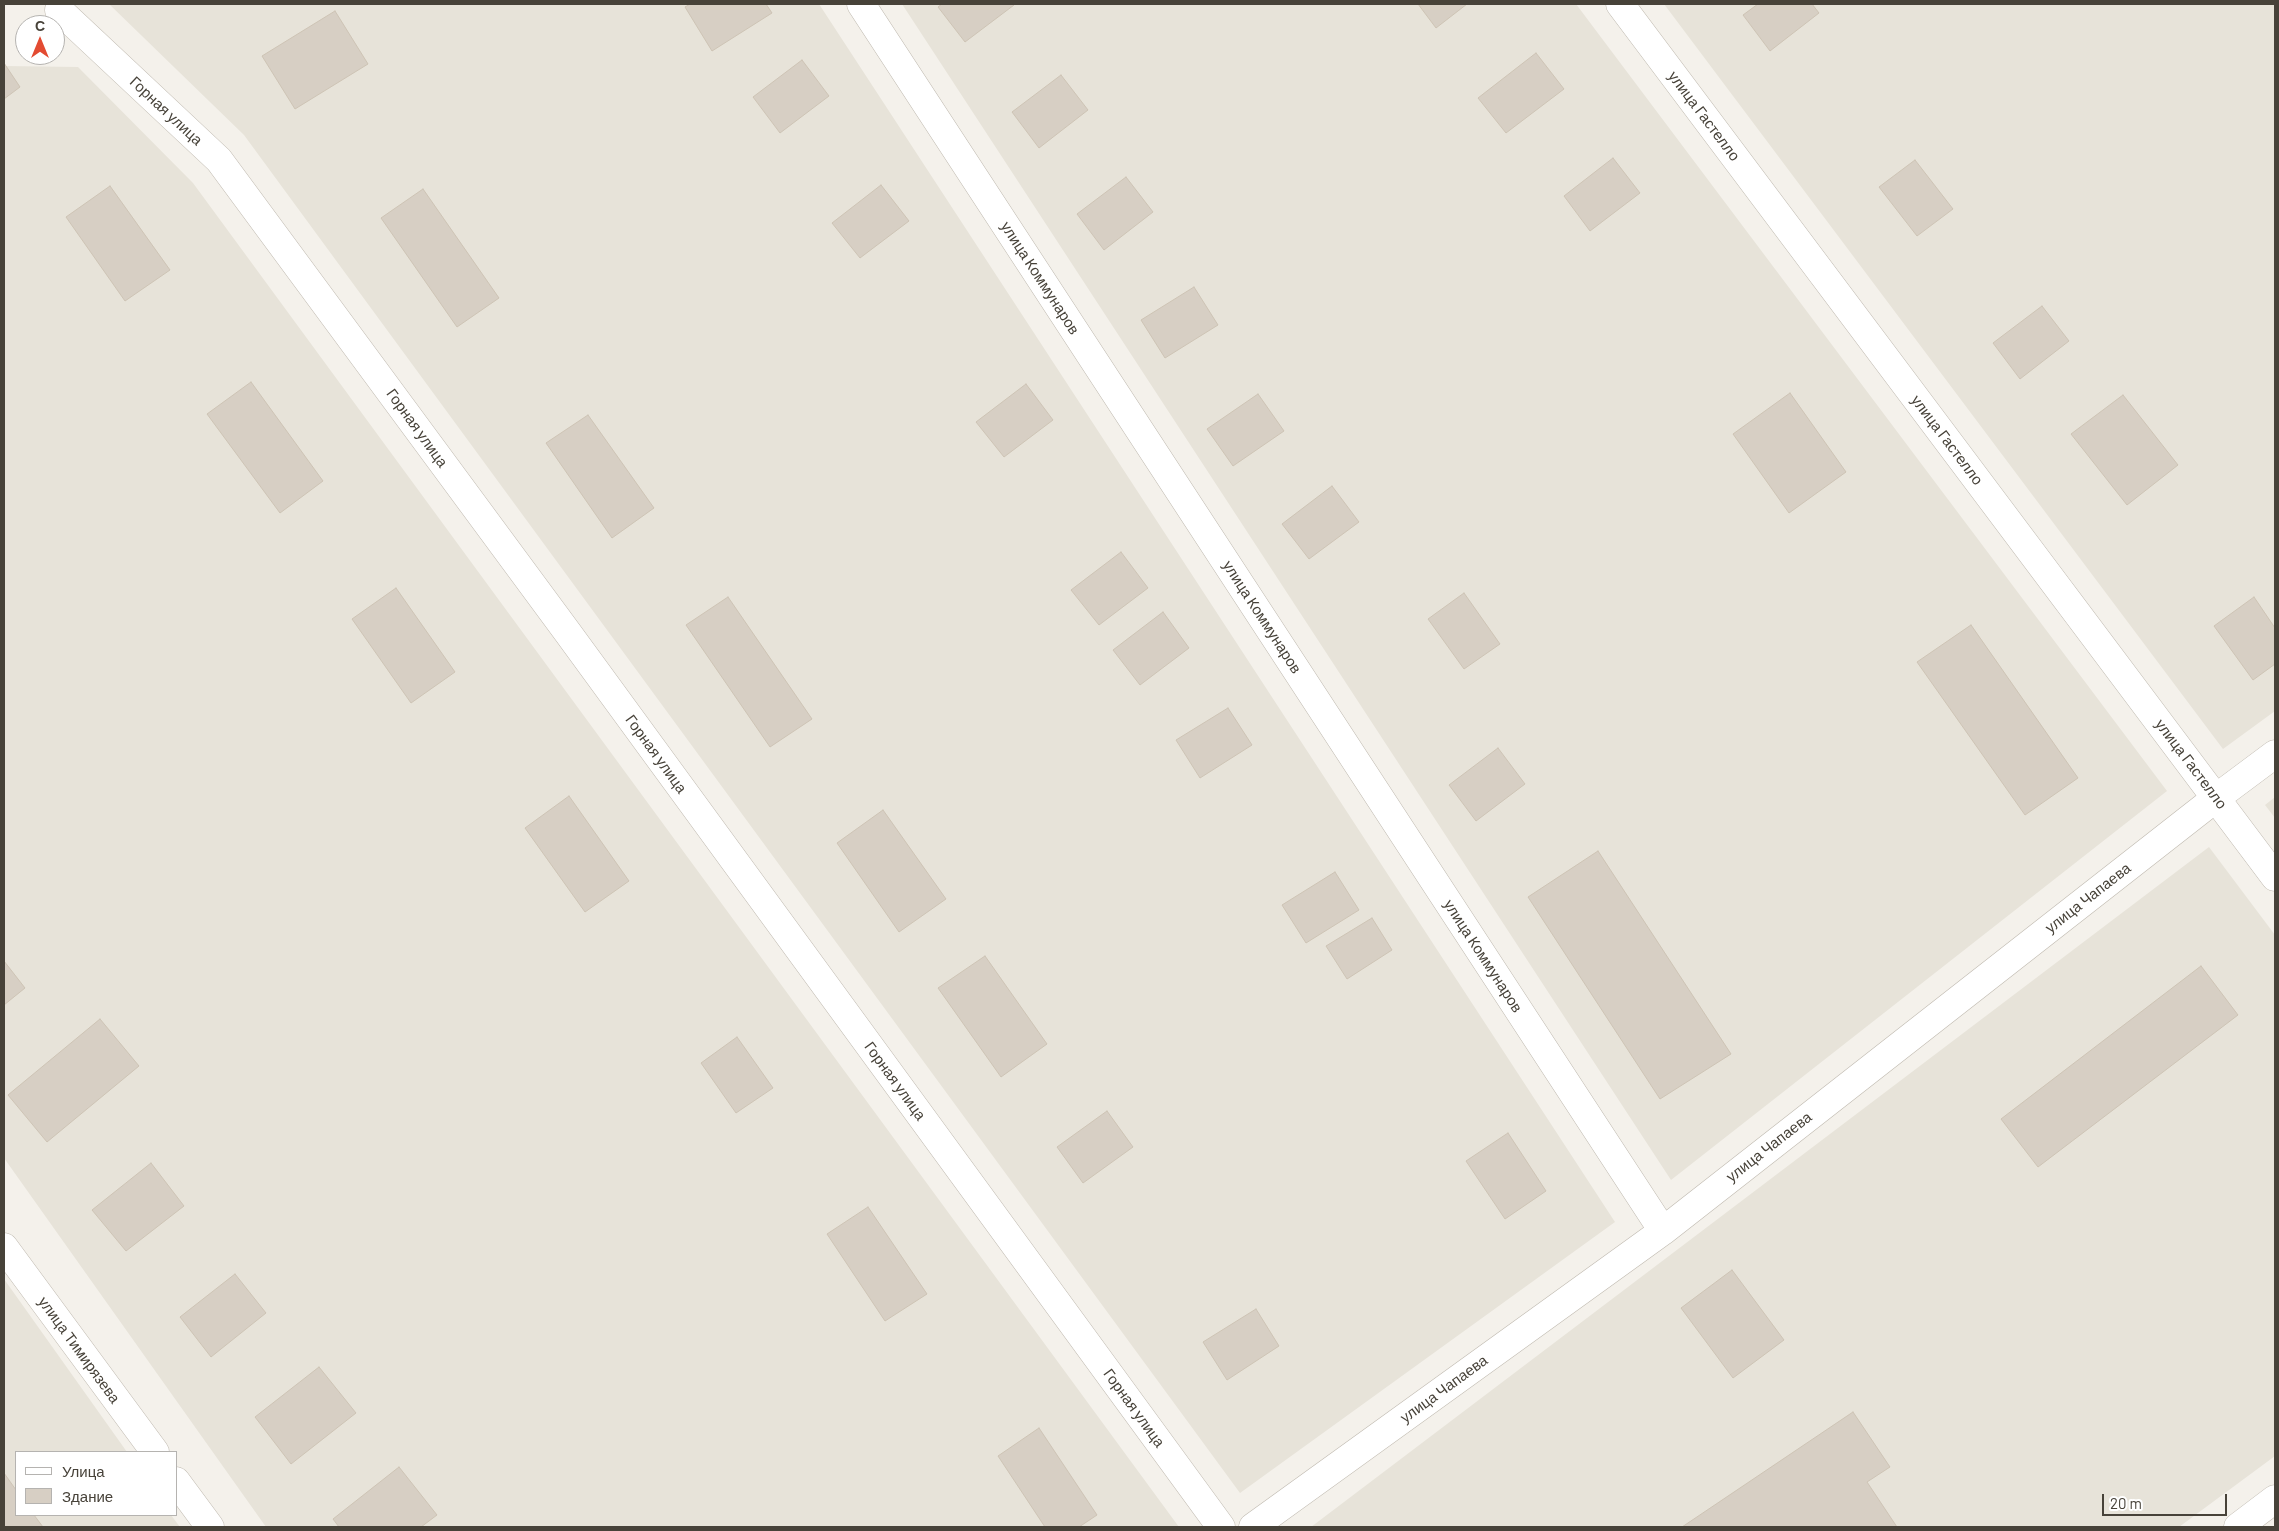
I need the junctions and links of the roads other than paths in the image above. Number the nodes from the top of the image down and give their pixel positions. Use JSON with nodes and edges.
{"nodes":[{"id":1,"x":861,"y":4,"type":"edge"},
{"id":2,"x":1620,"y":4,"type":"edge"},
{"id":3,"x":58,"y":10,"type":"dead end"},
{"id":4,"x":2275,"y":754,"type":"edge"},
{"id":5,"x":2216,"y":798,"type":"junction"},
{"id":6,"x":2275,"y":876,"type":"edge"},
{"id":7,"x":1663,"y":1230,"type":"junction"},
{"id":8,"x":4,"y":1247,"type":"edge"},
{"id":9,"x":154,"y":1451,"type":"edge"},
{"id":10,"x":178,"y":1484,"type":"edge"},
{"id":11,"x":2275,"y":1499,"type":"edge"},
{"id":12,"x":210,"y":1527,"type":"edge"},
{"id":13,"x":1221,"y":1527,"type":"edge"},
{"id":14,"x":1253,"y":1527,"type":"edge"},
{"id":15,"x":2238,"y":1527,"type":"edge"}],
"edges":[{"from":1,"to":7,"type":"street","name":"улица Коммунаров"},
{"from":2,"to":5,"type":"street","name":"улица Гастелло"},
{"from":3,"to":13,"type":"street","name":"Горная улица"},
{"from":4,"to":5,"type":"street","name":"улица Чапаева"},
{"from":5,"to":6,"type":"street","name":"улица Гастелло"},
{"from":5,"to":7,"type":"street","name":"улица Чапаева"},
{"from":7,"to":14,"type":"street","name":"улица Чапаева"},
{"from":8,"to":9,"type":"street","name":"улица Тимирязева"},
{"from":10,"to":12,"type":"street"},
{"from":11,"to":15,"type":"street"}]}
